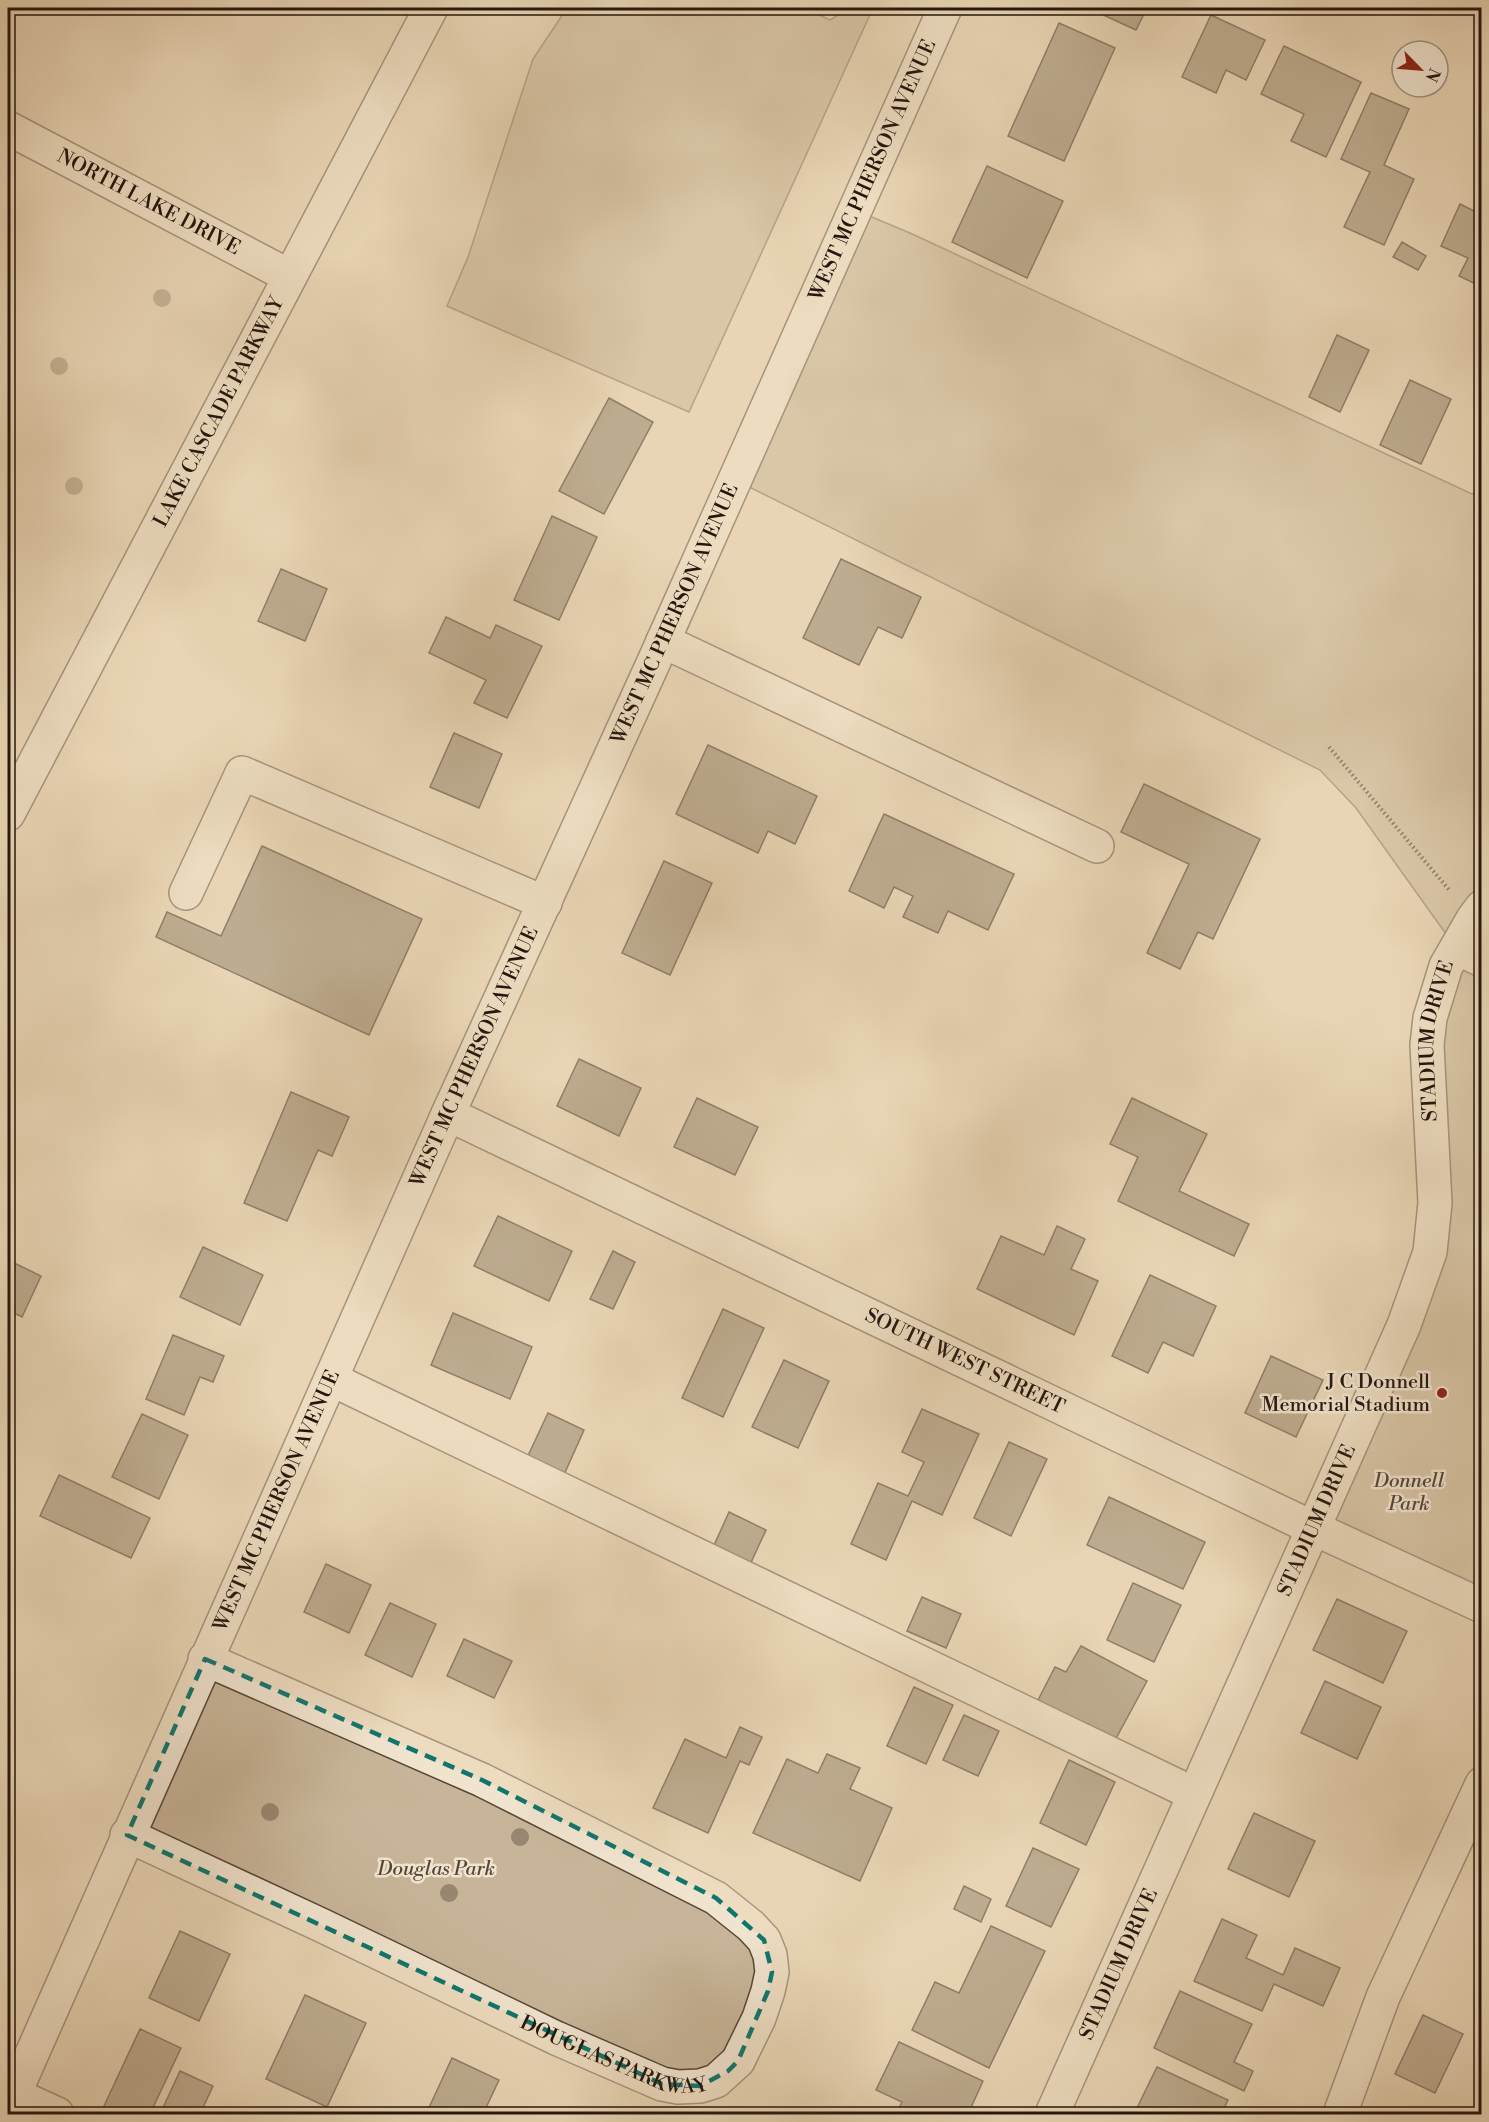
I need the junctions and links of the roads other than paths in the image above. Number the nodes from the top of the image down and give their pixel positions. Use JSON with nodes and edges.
{"nodes":[{"id":1,"x":431,"y":8,"type":"edge"},
{"id":2,"x":945,"y":8,"type":"edge"},
{"id":3,"x":8,"y":128,"type":"edge"},
{"id":4,"x":289,"y":276,"type":"junction"},
{"id":5,"x":663,"y":641,"type":"junction"},
{"id":6,"x":8,"y":814,"type":"edge"},
{"id":7,"x":1096,"y":846,"type":"dead end"},
{"id":8,"x":186,"y":893,"type":"dead end"},
{"id":9,"x":545,"y":903,"type":"junction"},
{"id":10,"x":1477,"y":913,"type":"edge"},
{"id":11,"x":1469,"y":954,"type":"edge"},
{"id":12,"x":448,"y":1114,"type":"junction"},
{"id":13,"x":331,"y":1379,"type":"junction"},
{"id":14,"x":1313,"y":1528,"type":"junction"},
{"id":15,"x":1482,"y":1606,"type":"edge"},
{"id":16,"x":205,"y":1659,"type":"junction"},
{"id":17,"x":1482,"y":1784,"type":"edge"},
{"id":18,"x":1194,"y":1794,"type":"junction"},
{"id":19,"x":127,"y":1835,"type":"junction"},
{"id":20,"x":10,"y":2101,"type":"edge"},
{"id":21,"x":57,"y":2115,"type":"edge"},
{"id":22,"x":1052,"y":2115,"type":"edge"},
{"id":23,"x":1340,"y":2115,"type":"edge"}],
"edges":[{"from":1,"to":4,"type":"street","name":"LAKE CASCADE PARKWAY"},
{"from":2,"to":5,"type":"street","name":"WEST MC PHERSON AVENUE"},
{"from":3,"to":4,"type":"street","name":"NORTH LAKE DRIVE"},
{"from":4,"to":6,"type":"street","name":"LAKE CASCADE PARKWAY"},
{"from":5,"to":7,"type":"street"},
{"from":5,"to":9,"type":"street","name":"WEST MC PHERSON AVENUE"},
{"from":8,"to":9,"type":"street"},
{"from":9,"to":12,"type":"street","name":"WEST MC PHERSON AVENUE"},
{"from":10,"to":11,"type":"street","name":"STADIUM DRIVE"},
{"from":11,"to":14,"type":"street","name":"STADIUM DRIVE"},
{"from":12,"to":13,"type":"street","name":"WEST MC PHERSON AVENUE"},
{"from":12,"to":14,"type":"street","name":"SOUTH WEST STREET"},
{"from":13,"to":16,"type":"street","name":"WEST MC PHERSON AVENUE"},
{"from":13,"to":18,"type":"street"},
{"from":14,"to":15,"type":"street","name":"SOUTH WEST STREET"},
{"from":14,"to":18,"type":"street","name":"STADIUM DRIVE"},
{"from":16,"to":19,"type":"street","name":"WEST MC PHERSON AVENUE"},
{"from":16,"to":19,"type":"street","name":"DOUGLAS PARKWAY"},
{"from":17,"to":23,"type":"street"},
{"from":18,"to":22,"type":"street","name":"STADIUM DRIVE"},
{"from":19,"to":20,"type":"street","name":"WEST MC PHERSON AVENUE"},
{"from":20,"to":21,"type":"street"}]}
